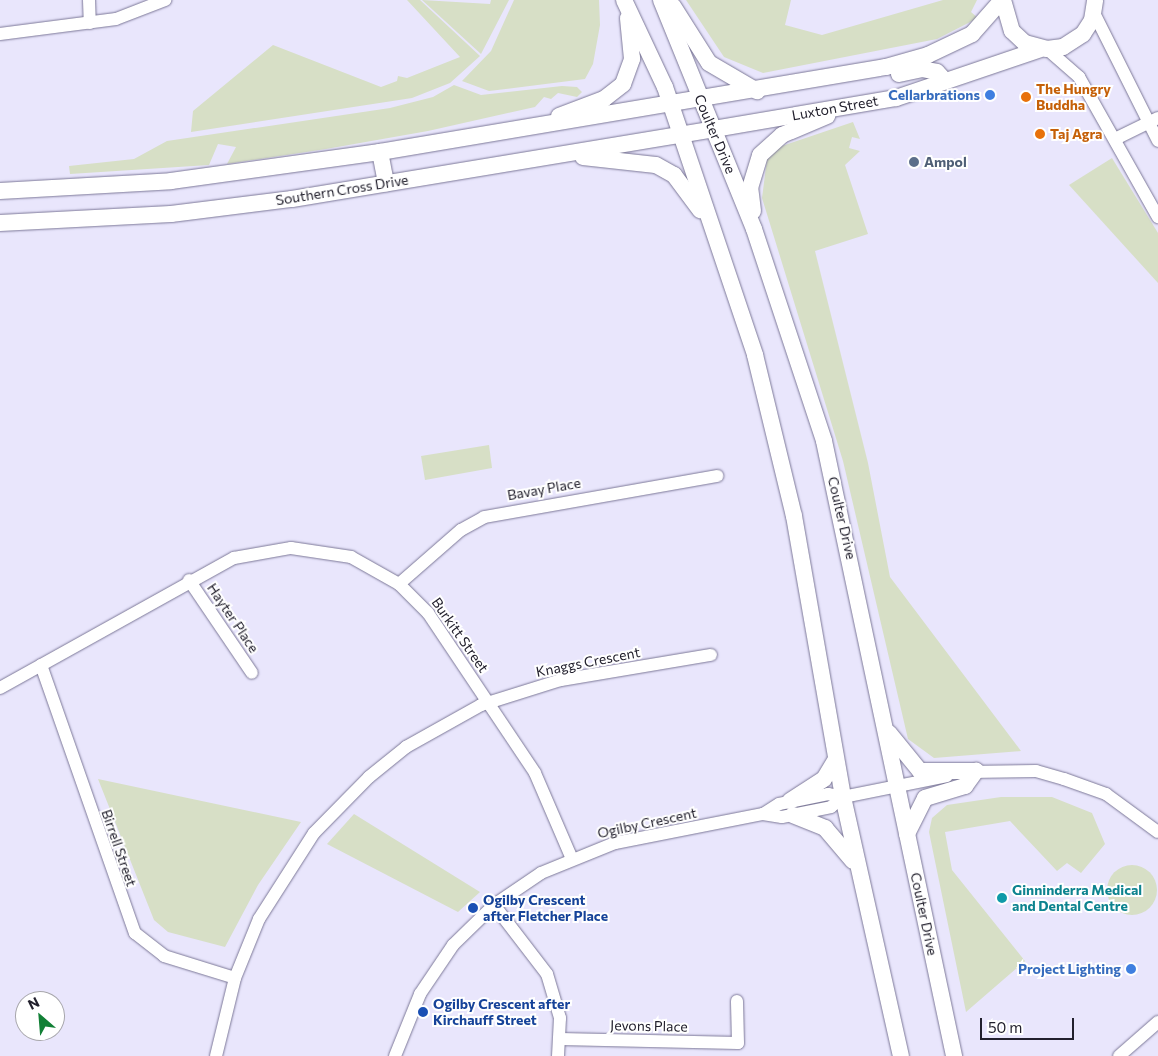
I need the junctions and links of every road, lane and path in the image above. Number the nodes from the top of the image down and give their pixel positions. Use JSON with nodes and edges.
{"nodes":[{"id":1,"x":89,"y":0,"type":"edge"},
{"id":2,"x":165,"y":0,"type":"edge"},
{"id":3,"x":661,"y":0,"type":"edge"},
{"id":4,"x":669,"y":0,"type":"edge"},
{"id":5,"x":1003,"y":0,"type":"edge"},
{"id":6,"x":626,"y":3,"type":"edge"},
{"id":7,"x":1096,"y":6,"type":"edge"},
{"id":8,"x":90,"y":23,"type":"junction"},
{"id":9,"x":0,"y":34,"type":"edge"},
{"id":10,"x":1044,"y":49,"type":"junction"},
{"id":11,"x":842,"y":74,"type":"junction"},
{"id":12,"x":945,"y":81,"type":"junction"},
{"id":13,"x":757,"y":91,"type":"junction"},
{"id":14,"x":702,"y":100,"type":"junction"},
{"id":15,"x":671,"y":105,"type":"junction"},
{"id":16,"x":852,"y":106,"type":"junction"},
{"id":17,"x":1153,"y":120,"type":"edge"},
{"id":18,"x":524,"y":129,"type":"junction"},
{"id":19,"x":714,"y":129,"type":"junction"},
{"id":20,"x":681,"y":135,"type":"junction"},
{"id":21,"x":1115,"y":139,"type":"junction"},
{"id":22,"x":1158,"y":141,"type":"edge"},
{"id":23,"x":380,"y":152,"type":"junction"},
{"id":24,"x":559,"y":155,"type":"junction"},
{"id":25,"x":386,"y":184,"type":"junction"},
{"id":26,"x":0,"y":185,"type":"edge"},
{"id":27,"x":46,"y":189,"type":"junction"},
{"id":28,"x":0,"y":191,"type":"edge"},
{"id":29,"x":1158,"y":218,"type":"edge"},
{"id":30,"x":0,"y":223,"type":"edge"},
{"id":31,"x":754,"y":228,"type":"junction"},
{"id":32,"x":728,"y":269,"type":"junction"},
{"id":33,"x":717,"y":476,"type":"dead end"},
{"id":34,"x":190,"y":580,"type":"junction"},
{"id":35,"x":399,"y":584,"type":"junction"},
{"id":36,"x":711,"y":655,"type":"dead end"},
{"id":37,"x":40,"y":665,"type":"junction"},
{"id":38,"x":252,"y":673,"type":"dead end"},
{"id":39,"x":0,"y":688,"type":"edge"},
{"id":40,"x":489,"y":704,"type":"junction"},
{"id":41,"x":885,"y":727,"type":"junction"},
{"id":42,"x":836,"y":759,"type":"junction"},
{"id":43,"x":976,"y":771,"type":"junction"},
{"id":44,"x":897,"y":786,"type":"junction"},
{"id":45,"x":843,"y":797,"type":"junction"},
{"id":46,"x":792,"y":808,"type":"junction"},
{"id":47,"x":1158,"y":832,"type":"edge"},
{"id":48,"x":907,"y":834,"type":"junction"},
{"id":49,"x":572,"y":859,"type":"junction"},
{"id":50,"x":858,"y":869,"type":"junction"},
{"id":51,"x":494,"y":906,"type":"junction"},
{"id":52,"x":235,"y":978,"type":"junction"},
{"id":53,"x":737,"y":1000,"type":"dead end"},
{"id":54,"x":1158,"y":1022,"type":"edge"},
{"id":55,"x":560,"y":1039,"type":"junction"},
{"id":56,"x":738,"y":1050,"type":"edge"},
{"id":57,"x":216,"y":1056,"type":"edge"},
{"id":58,"x":395,"y":1056,"type":"edge"},
{"id":59,"x":558,"y":1056,"type":"edge"},
{"id":60,"x":901,"y":1056,"type":"edge"},
{"id":61,"x":954,"y":1056,"type":"edge"},
{"id":62,"x":1118,"y":1056,"type":"edge"}],
"edges":[{"from":1,"to":8,"type":"street"},
{"from":2,"to":8,"type":"street"},
{"from":3,"to":14,"type":"main road","name":"Coulter Drive"},
{"from":4,"to":13,"type":"main road"},
{"from":5,"to":10,"type":"main road"},
{"from":5,"to":11,"type":"main road"},
{"from":6,"to":15,"type":"main road"},
{"from":6,"to":18,"type":"main road"},
{"from":7,"to":10,"type":"main road","name":"Luxton Street"},
{"from":7,"to":17,"type":"street"},
{"from":8,"to":9,"type":"street"},
{"from":10,"to":12,"type":"main road","name":"Luxton Street"},
{"from":10,"to":21,"type":"street"},
{"from":11,"to":12,"type":"main road"},
{"from":11,"to":13,"type":"main road"},
{"from":12,"to":16,"type":"main road","name":"Luxton Street"},
{"from":13,"to":14,"type":"main road"},
{"from":14,"to":15,"type":"main road"},
{"from":14,"to":19,"type":"main road","name":"Coulter Drive"},
{"from":15,"to":18,"type":"main road"},
{"from":15,"to":20,"type":"main road"},
{"from":16,"to":19,"type":"main road","name":"Luxton Street"},
{"from":16,"to":31,"type":"main road"},
{"from":17,"to":21,"type":"street"},
{"from":17,"to":22,"type":"street"},
{"from":18,"to":23,"type":"main road"},
{"from":19,"to":20,"type":"main road","name":"Luxton Street"},
{"from":19,"to":31,"type":"main road","name":"Coulter Drive"},
{"from":20,"to":24,"type":"main road","name":"Southern Cross Drive"},
{"from":20,"to":32,"type":"main road"},
{"from":21,"to":29,"type":"street"},
{"from":23,"to":25,"type":"main road"},
{"from":23,"to":27,"type":"main road"},
{"from":24,"to":25,"type":"main road","name":"Southern Cross Drive"},
{"from":24,"to":32,"type":"main road"},
{"from":25,"to":30,"type":"main road","name":"Southern Cross Drive"},
{"from":26,"to":27,"type":"main road"},
{"from":27,"to":28,"type":"main road"},
{"from":31,"to":41,"type":"main road","name":"Coulter Drive"},
{"from":32,"to":42,"type":"main road"},
{"from":33,"to":35,"type":"street","name":"Bavay Place"},
{"from":34,"to":35,"type":"street","name":"Burkitt Street"},
{"from":34,"to":37,"type":"street","name":"Burkitt Street"},
{"from":34,"to":38,"type":"street","name":"Hayter Place"},
{"from":35,"to":40,"type":"street","name":"Burkitt Street"},
{"from":36,"to":40,"type":"street","name":"Knaggs Crescent"},
{"from":37,"to":39,"type":"street","name":"Burkitt Street"},
{"from":37,"to":52,"type":"street","name":"Birrell Street"},
{"from":40,"to":49,"type":"street","name":"Burkitt Street"},
{"from":40,"to":52,"type":"street","name":"Knaggs Crescent"},
{"from":41,"to":43,"type":"main road"},
{"from":41,"to":44,"type":"main road","name":"Coulter Drive"},
{"from":42,"to":45,"type":"main road"},
{"from":42,"to":46,"type":"main road"},
{"from":43,"to":44,"type":"street","name":"Ogilby Crescent"},
{"from":43,"to":47,"type":"street","name":"Ogilby Crescent"},
{"from":43,"to":48,"type":"main road"},
{"from":44,"to":45,"type":"street","name":"Ogilby Crescent"},
{"from":44,"to":48,"type":"main road","name":"Coulter Drive"},
{"from":45,"to":46,"type":"street","name":"Ogilby Crescent"},
{"from":45,"to":50,"type":"main road"},
{"from":46,"to":49,"type":"street","name":"Ogilby Crescent"},
{"from":46,"to":50,"type":"main road"},
{"from":48,"to":61,"type":"main road","name":"Coulter Drive"},
{"from":49,"to":51,"type":"street","name":"Ogilby Crescent"},
{"from":50,"to":60,"type":"main road"},
{"from":51,"to":55,"type":"street"},
{"from":51,"to":58,"type":"street","name":"Ogilby Crescent"},
{"from":52,"to":57,"type":"street","name":"Knaggs Crescent"},
{"from":53,"to":56,"type":"street","name":"Jevons Place"},
{"from":54,"to":62,"type":"street"},
{"from":55,"to":56,"type":"street","name":"Jevons Place"},
{"from":55,"to":59,"type":"street"}]}
